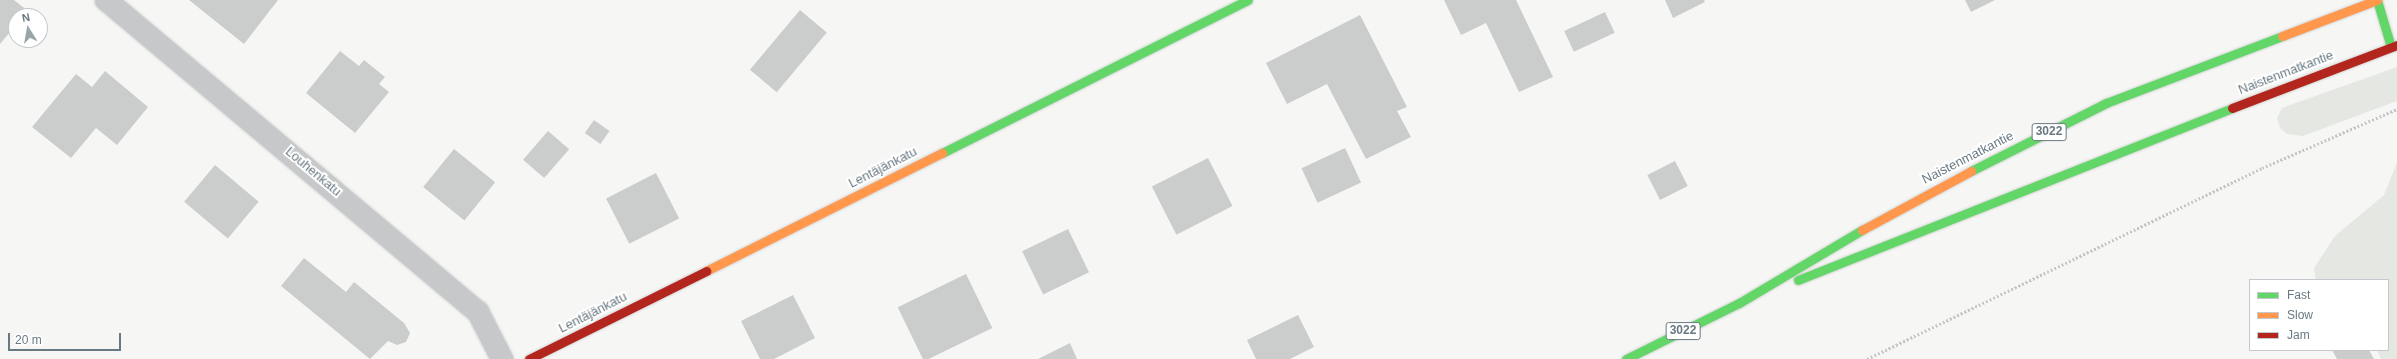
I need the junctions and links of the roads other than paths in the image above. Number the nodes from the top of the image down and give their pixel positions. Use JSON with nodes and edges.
{"nodes":[{"id":1,"x":106,"y":0,"type":"edge"},
{"id":2,"x":1248,"y":0,"type":"edge"},
{"id":3,"x":2377,"y":0,"type":"edge"},
{"id":4,"x":2394,"y":46,"type":"edge"},
{"id":5,"x":1739,"y":303,"type":"junction"},
{"id":6,"x":502,"y":359,"type":"edge"},
{"id":7,"x":529,"y":359,"type":"edge"},
{"id":8,"x":1626,"y":359,"type":"edge"}],
"edges":[{"from":1,"to":6,"type":"street","name":"Louhenkatu"},
{"from":2,"to":7,"type":"main road","name":"Lentäjänkatu"},
{"from":3,"to":4,"type":"main road"},
{"from":3,"to":5,"type":"main road","name":"Naistenmatkantie","number":"3022"},
{"from":4,"to":5,"type":"main road","name":"Naistenmatkantie","number":"3022"},
{"from":5,"to":8,"type":"main road","name":"Naistenmatkantie","number":"3022"}]}
